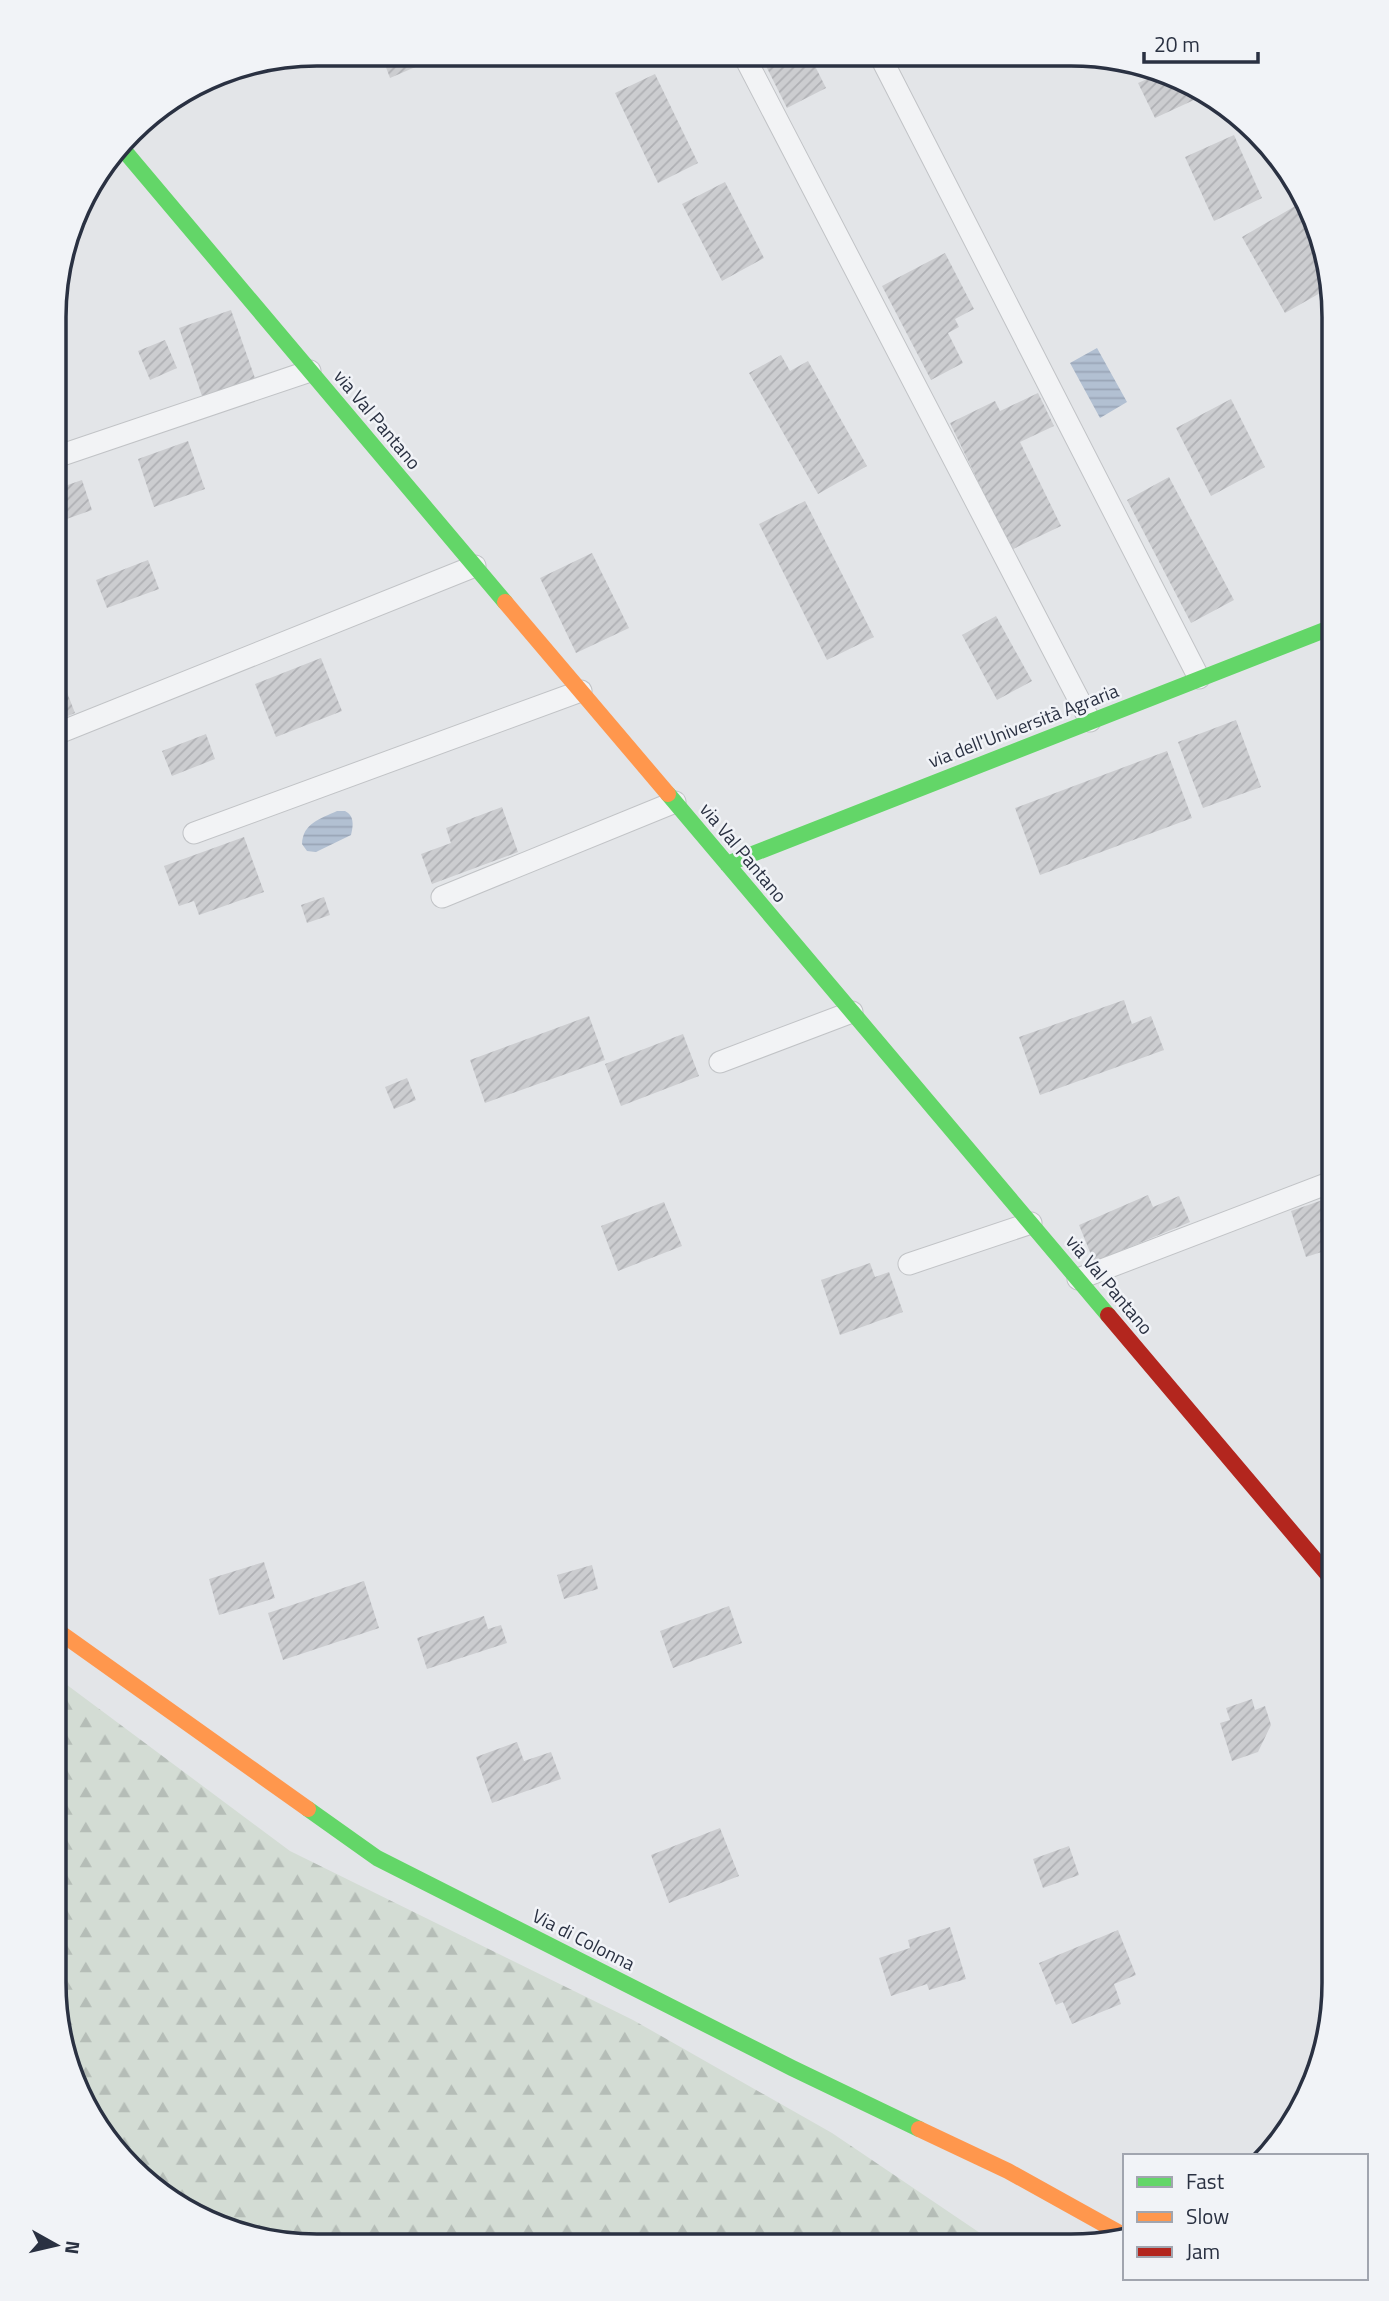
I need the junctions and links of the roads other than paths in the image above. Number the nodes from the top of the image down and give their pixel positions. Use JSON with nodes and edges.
{"nodes":[{"id":1,"x":750,"y":66,"type":"edge"},
{"id":2,"x":885,"y":66,"type":"edge"},
{"id":3,"x":127,"y":155,"type":"edge"},
{"id":4,"x":310,"y":371,"type":"junction"},
{"id":5,"x":66,"y":454,"type":"edge"},
{"id":6,"x":475,"y":566,"type":"junction"},
{"id":7,"x":1322,"y":631,"type":"edge"},
{"id":8,"x":1199,"y":678,"type":"junction"},
{"id":9,"x":581,"y":691,"type":"junction"},
{"id":10,"x":1090,"y":721,"type":"junction"},
{"id":11,"x":66,"y":730,"type":"edge"},
{"id":12,"x":675,"y":802,"type":"junction"},
{"id":13,"x":194,"y":834,"type":"dead end"},
{"id":14,"x":727,"y":864,"type":"junction"},
{"id":15,"x":442,"y":897,"type":"dead end"},
{"id":16,"x":852,"y":1012,"type":"junction"},
{"id":17,"x":720,"y":1062,"type":"dead end"},
{"id":18,"x":1322,"y":1186,"type":"edge"},
{"id":19,"x":1031,"y":1223,"type":"junction"},
{"id":20,"x":909,"y":1264,"type":"dead end"},
{"id":21,"x":1079,"y":1279,"type":"junction"},
{"id":22,"x":1322,"y":1549,"type":"edge"},
{"id":23,"x":1310,"y":1553,"type":"junction"},
{"id":24,"x":1322,"y":1567,"type":"edge"},
{"id":25,"x":66,"y":1637,"type":"edge"},
{"id":26,"x":1115,"y":2231,"type":"edge"}],
"edges":[{"from":1,"to":10,"type":"lane"},
{"from":2,"to":8,"type":"lane"},
{"from":3,"to":4,"type":"street","name":"via Val Pantano"},
{"from":4,"to":5,"type":"lane"},
{"from":4,"to":6,"type":"street","name":"via Val Pantano"},
{"from":6,"to":9,"type":"street","name":"via Val Pantano"},
{"from":6,"to":11,"type":"lane"},
{"from":7,"to":8,"type":"street","name":"via dell'Università Agraria"},
{"from":8,"to":10,"type":"street","name":"via dell'Università Agraria"},
{"from":9,"to":12,"type":"street","name":"via Val Pantano"},
{"from":9,"to":13,"type":"lane"},
{"from":10,"to":14,"type":"street","name":"via dell'Università Agraria"},
{"from":12,"to":14,"type":"street","name":"via Val Pantano"},
{"from":12,"to":15,"type":"lane"},
{"from":14,"to":16,"type":"street","name":"via Val Pantano"},
{"from":16,"to":17,"type":"lane"},
{"from":16,"to":19,"type":"street","name":"via Val Pantano"},
{"from":18,"to":21,"type":"lane"},
{"from":19,"to":20,"type":"lane"},
{"from":19,"to":21,"type":"street","name":"via Val Pantano"},
{"from":21,"to":23,"type":"street","name":"via Val Pantano"},
{"from":22,"to":23,"type":"lane"},
{"from":23,"to":24,"type":"street","name":"via Val Pantano"},
{"from":25,"to":26,"type":"street","name":"Via di Colonna"}]}
